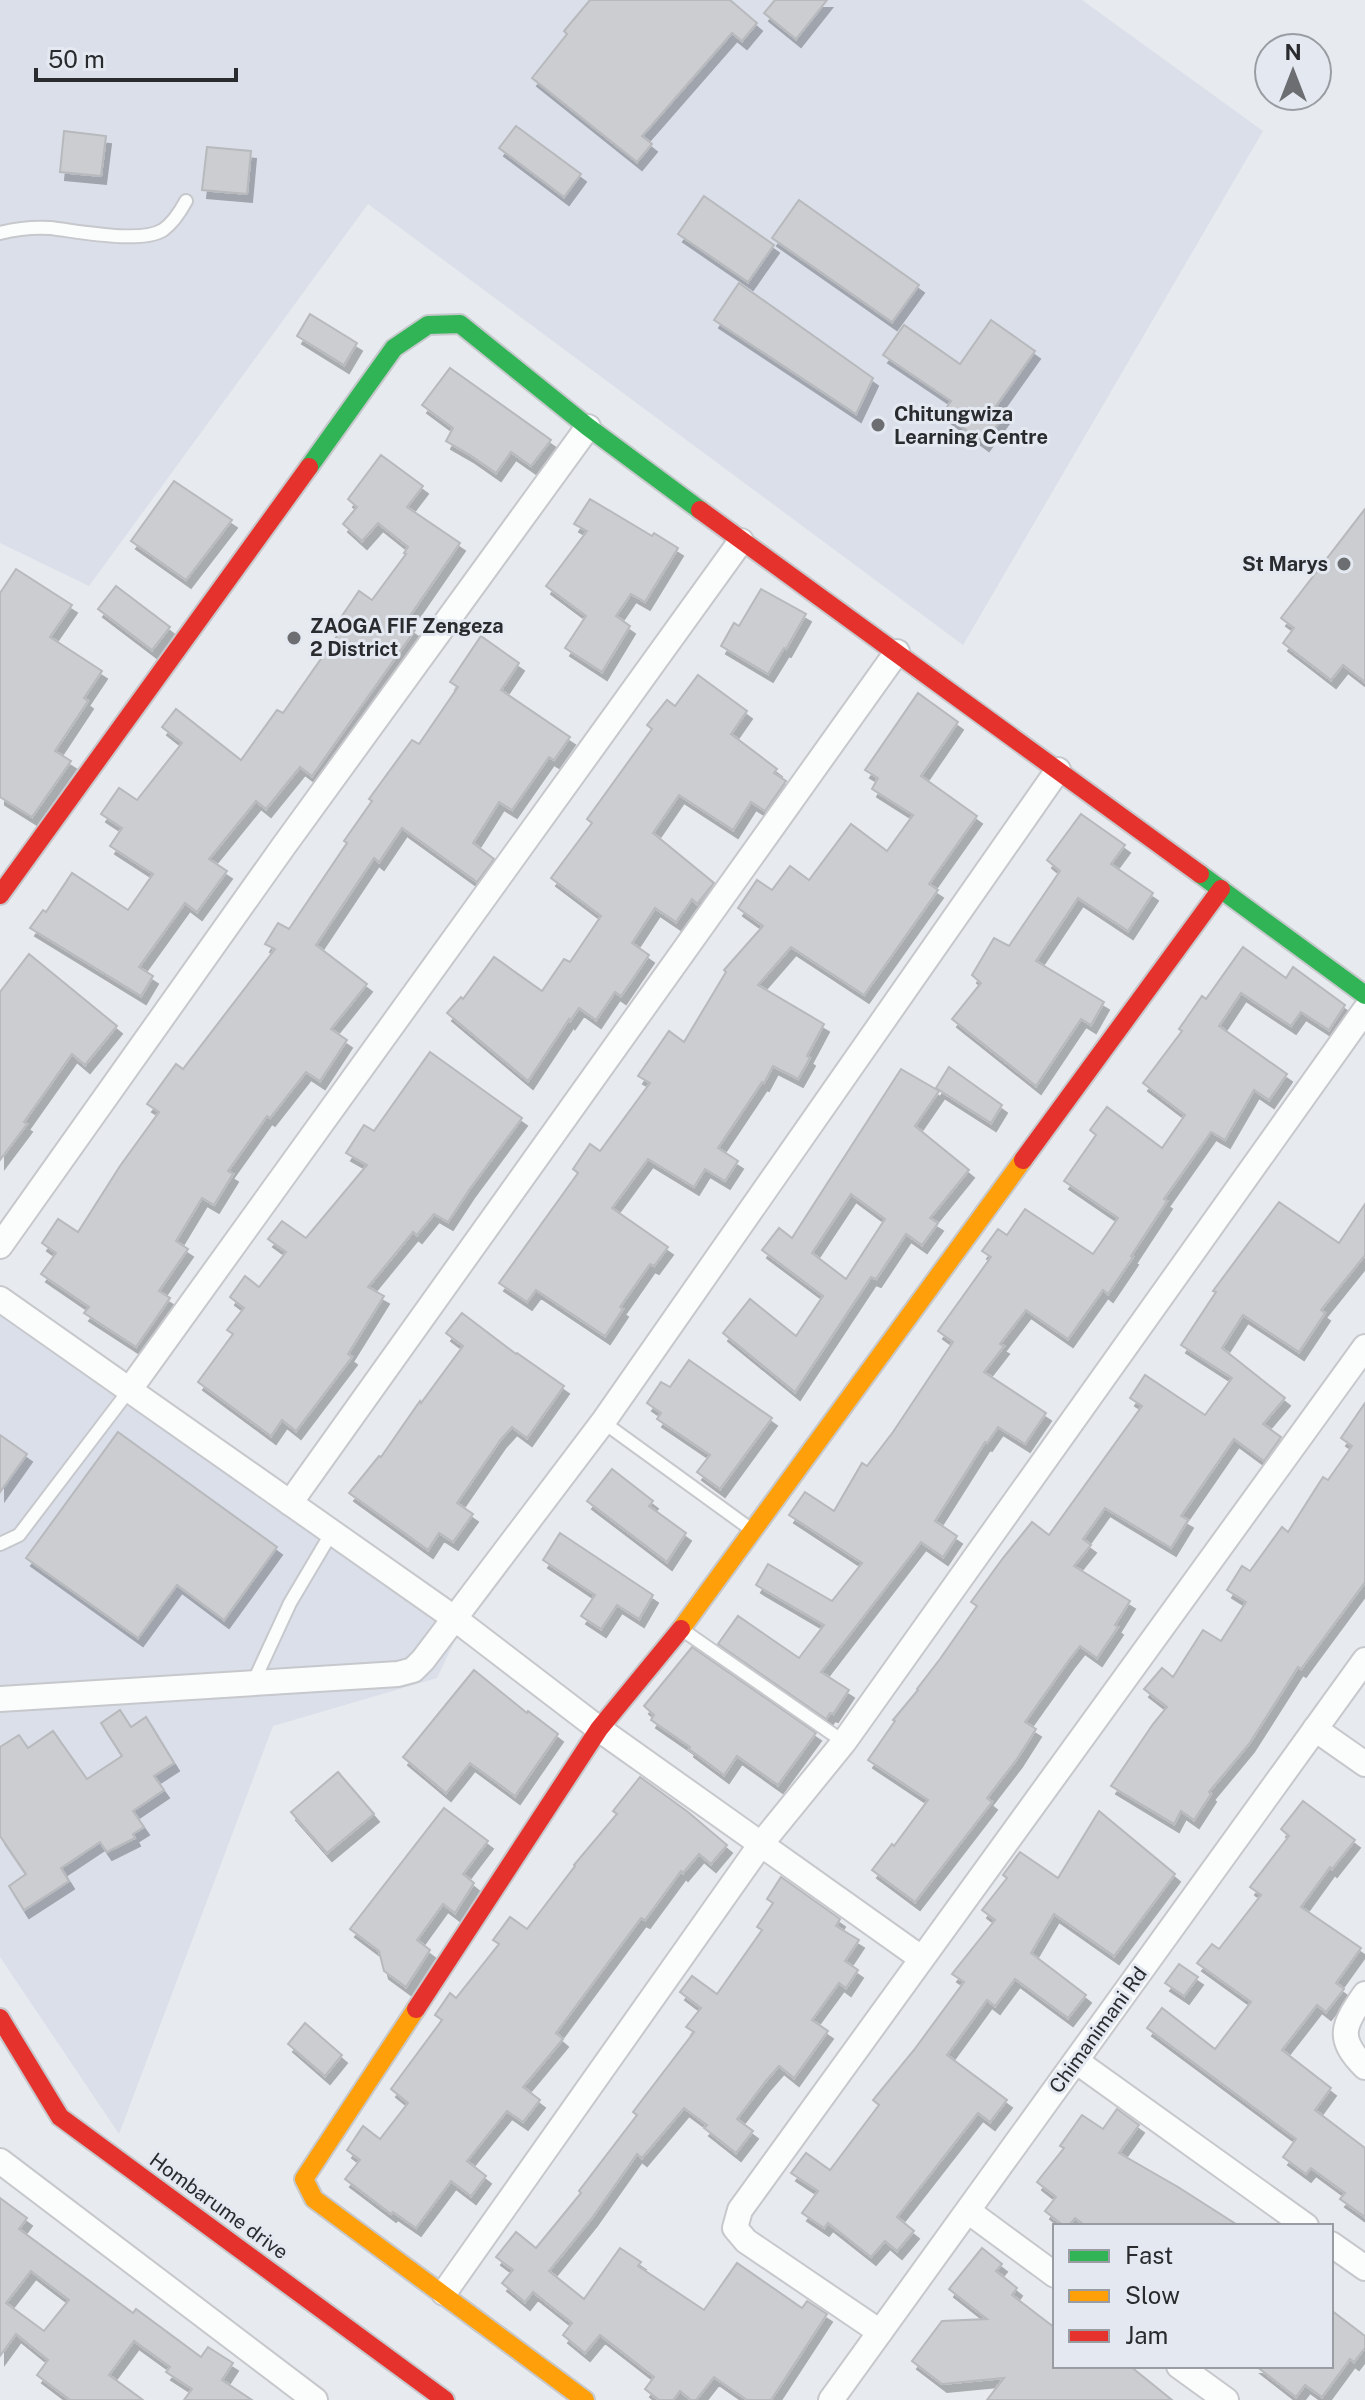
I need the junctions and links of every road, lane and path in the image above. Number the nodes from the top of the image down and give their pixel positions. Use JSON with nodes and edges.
{"nodes":[{"id":1,"x":186,"y":201,"type":"dead end"},
{"id":2,"x":0,"y":233,"type":"edge"},
{"id":3,"x":588,"y":427,"type":"junction"},
{"id":4,"x":741,"y":541,"type":"junction"},
{"id":5,"x":897,"y":652,"type":"junction"},
{"id":6,"x":1058,"y":770,"type":"junction"},
{"id":7,"x":1221,"y":889,"type":"junction"},
{"id":8,"x":0,"y":895,"type":"edge"},
{"id":9,"x":1365,"y":995,"type":"edge"},
{"id":10,"x":1365,"y":1010,"type":"edge"},
{"id":11,"x":0,"y":1246,"type":"edge"},
{"id":12,"x":0,"y":1299,"type":"edge"},
{"id":13,"x":1365,"y":1347,"type":"edge"},
{"id":14,"x":130,"y":1389,"type":"junction"},
{"id":15,"x":603,"y":1422,"type":"junction"},
{"id":16,"x":290,"y":1503,"type":"junction"},
{"id":17,"x":753,"y":1531,"type":"junction"},
{"id":18,"x":332,"y":1532,"type":"junction"},
{"id":19,"x":0,"y":1544,"type":"edge"},
{"id":20,"x":454,"y":1618,"type":"junction"},
{"id":21,"x":681,"y":1629,"type":"junction"},
{"id":22,"x":1365,"y":1660,"type":"edge"},
{"id":23,"x":253,"y":1683,"type":"junction"},
{"id":24,"x":0,"y":1699,"type":"edge"},
{"id":25,"x":599,"y":1729,"type":"junction"},
{"id":26,"x":1315,"y":1729,"type":"junction"},
{"id":27,"x":844,"y":1742,"type":"junction"},
{"id":28,"x":1365,"y":1764,"type":"edge"},
{"id":29,"x":761,"y":1844,"type":"junction"},
{"id":30,"x":921,"y":1958,"type":"junction"},
{"id":31,"x":1365,"y":1994,"type":"edge"},
{"id":32,"x":1,"y":2021,"type":"edge"},
{"id":33,"x":1076,"y":2061,"type":"junction"},
{"id":34,"x":1365,"y":2067,"type":"edge"},
{"id":35,"x":0,"y":2161,"type":"edge"},
{"id":36,"x":968,"y":2211,"type":"junction"},
{"id":37,"x":1303,"y":2224,"type":"edge"},
{"id":38,"x":1333,"y":2245,"type":"edge"},
{"id":39,"x":1365,"y":2268,"type":"edge"},
{"id":40,"x":1053,"y":2274,"type":"edge"},
{"id":41,"x":444,"y":2293,"type":"junction"},
{"id":42,"x":880,"y":2332,"type":"junction"},
{"id":43,"x":1182,"y":2368,"type":"edge"},
{"id":44,"x":315,"y":2400,"type":"edge"},
{"id":45,"x":445,"y":2400,"type":"edge"},
{"id":46,"x":585,"y":2400,"type":"edge"},
{"id":47,"x":831,"y":2400,"type":"edge"},
{"id":48,"x":1226,"y":2400,"type":"edge"}],
"edges":[{"from":1,"to":2,"type":"lane"},
{"from":3,"to":4,"type":"street"},
{"from":3,"to":8,"type":"street"},
{"from":3,"to":11,"type":"street"},
{"from":4,"to":5,"type":"street"},
{"from":4,"to":14,"type":"street"},
{"from":5,"to":6,"type":"street"},
{"from":5,"to":16,"type":"street"},
{"from":6,"to":7,"type":"street"},
{"from":6,"to":15,"type":"street"},
{"from":7,"to":9,"type":"street"},
{"from":7,"to":17,"type":"street"},
{"from":10,"to":27,"type":"street"},
{"from":12,"to":14,"type":"street"},
{"from":13,"to":30,"type":"street"},
{"from":14,"to":16,"type":"street"},
{"from":14,"to":19,"type":"lane"},
{"from":15,"to":17,"type":"lane"},
{"from":15,"to":20,"type":"street"},
{"from":16,"to":18,"type":"street"},
{"from":17,"to":21,"type":"street"},
{"from":18,"to":20,"type":"street"},
{"from":18,"to":23,"type":"lane"},
{"from":20,"to":23,"type":"street"},
{"from":20,"to":25,"type":"street"},
{"from":21,"to":25,"type":"street"},
{"from":21,"to":27,"type":"lane"},
{"from":22,"to":26,"type":"street","name":"Chimanimani Rd"},
{"from":23,"to":24,"type":"street"},
{"from":25,"to":29,"type":"street"},
{"from":25,"to":41,"type":"street"},
{"from":26,"to":28,"type":"street"},
{"from":26,"to":33,"type":"street","name":"Chimanimani Rd"},
{"from":27,"to":29,"type":"street"},
{"from":29,"to":30,"type":"street"},
{"from":29,"to":41,"type":"street"},
{"from":30,"to":42,"type":"street"},
{"from":31,"to":34,"type":"street"},
{"from":32,"to":45,"type":"street","name":"Hombarume drive"},
{"from":33,"to":36,"type":"street","name":"Chimanimani Rd"},
{"from":33,"to":37,"type":"street"},
{"from":35,"to":44,"type":"street"},
{"from":36,"to":40,"type":"street"},
{"from":36,"to":42,"type":"street","name":"Chimanimani Rd"},
{"from":38,"to":39,"type":"street"},
{"from":41,"to":46,"type":"street"},
{"from":42,"to":47,"type":"street","name":"Chimanimani Rd"},
{"from":43,"to":48,"type":"street"}]}
